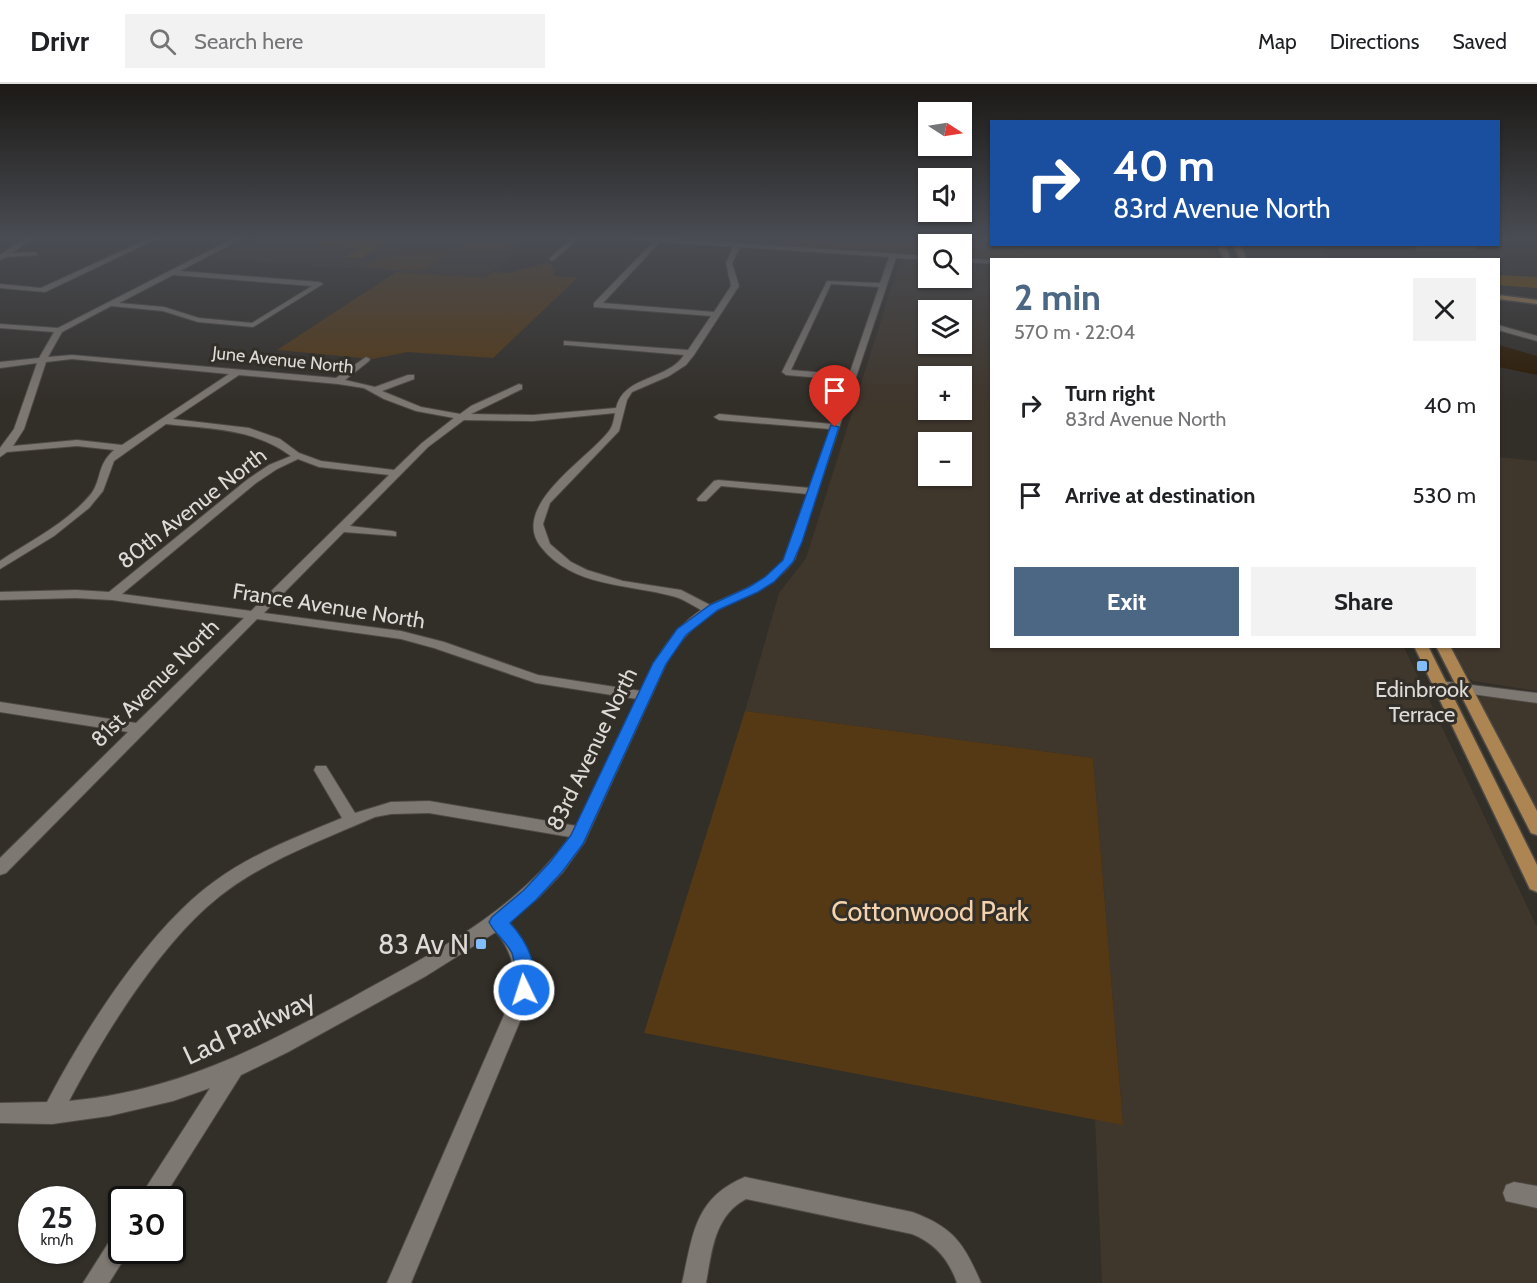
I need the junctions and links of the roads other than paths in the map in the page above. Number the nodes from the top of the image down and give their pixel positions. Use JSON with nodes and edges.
{"nodes":[{"id":1,"x":131,"y":293,"type":"edge"},
{"id":2,"x":305,"y":293,"type":"edge"},
{"id":3,"x":608,"y":293,"type":"edge"},
{"id":4,"x":730,"y":293,"type":"edge"},
{"id":5,"x":824,"y":293,"type":"edge"},
{"id":6,"x":879,"y":293,"type":"edge"},
{"id":7,"x":1500,"y":299,"type":"edge"},
{"id":8,"x":109,"y":304,"type":"junction"},
{"id":9,"x":1537,"y":304,"type":"edge"},
{"id":10,"x":716,"y":314,"type":"junction"},
{"id":11,"x":0,"y":326,"type":"edge"},
{"id":12,"x":1500,"y":328,"type":"edge"},
{"id":13,"x":59,"y":330,"type":"junction"},
{"id":14,"x":1537,"y":339,"type":"edge"},
{"id":15,"x":567,"y":343,"type":"dead end"},
{"id":16,"x":691,"y":353,"type":"junction"},
{"id":17,"x":44,"y":359,"type":"junction"},
{"id":18,"x":366,"y":359,"type":"dead end"},
{"id":19,"x":0,"y":365,"type":"edge"},
{"id":20,"x":237,"y":372,"type":"junction"},
{"id":21,"x":411,"y":378,"type":"dead end"},
{"id":22,"x":851,"y":378,"type":"junction"},
{"id":23,"x":338,"y":381,"type":"junction"},
{"id":24,"x":519,"y":387,"type":"dead end"},
{"id":25,"x":376,"y":390,"type":"junction"},
{"id":26,"x":620,"y":410,"type":"junction"},
{"id":27,"x":461,"y":417,"type":"junction"},
{"id":28,"x":719,"y":417,"type":"dead end"},
{"id":29,"x":164,"y":421,"type":"junction"},
{"id":30,"x":835,"y":427,"type":"junction"},
{"id":31,"x":123,"y":448,"type":"junction"},
{"id":32,"x":3,"y":452,"type":"edge"},
{"id":33,"x":298,"y":456,"type":"junction"},
{"id":34,"x":396,"y":473,"type":"junction"},
{"id":35,"x":814,"y":491,"type":"junction"},
{"id":36,"x":702,"y":499,"type":"dead end"},
{"id":37,"x":340,"y":528,"type":"junction"},
{"id":38,"x":392,"y":534,"type":"dead end"},
{"id":39,"x":0,"y":566,"type":"edge"},
{"id":40,"x":0,"y":596,"type":"edge"},
{"id":41,"x":112,"y":596,"type":"junction"},
{"id":42,"x":710,"y":610,"type":"junction"},
{"id":43,"x":254,"y":614,"type":"junction"},
{"id":44,"x":1422,"y":648,"type":"edge"},
{"id":45,"x":1444,"y":648,"type":"edge"},
{"id":46,"x":1440,"y":686,"type":"junction"},
{"id":47,"x":1465,"y":689,"type":"junction"},
{"id":48,"x":646,"y":696,"type":"junction"},
{"id":49,"x":1537,"y":698,"type":"edge"},
{"id":50,"x":0,"y":706,"type":"edge"},
{"id":51,"x":140,"y":729,"type":"junction"},
{"id":52,"x":321,"y":770,"type":"dead end"},
{"id":53,"x":352,"y":821,"type":"junction"},
{"id":54,"x":1537,"y":828,"type":"edge"},
{"id":55,"x":581,"y":833,"type":"junction"},
{"id":56,"x":0,"y":868,"type":"edge"},
{"id":57,"x":1537,"y":884,"type":"edge"},
{"id":58,"x":498,"y":922,"type":"junction"},
{"id":59,"x":234,"y":1069,"type":"junction"},
{"id":60,"x":0,"y":1113,"type":"edge"},
{"id":61,"x":52,"y":1114,"type":"junction"},
{"id":62,"x":158,"y":1186,"type":"edge"},
{"id":63,"x":1514,"y":1193,"type":"dead end"},
{"id":64,"x":1537,"y":1197,"type":"edge"},
{"id":65,"x":108,"y":1263,"type":"edge"},
{"id":66,"x":95,"y":1283,"type":"edge"},
{"id":67,"x":399,"y":1283,"type":"edge"},
{"id":68,"x":694,"y":1283,"type":"edge"},
{"id":69,"x":969,"y":1283,"type":"edge"}],
"edges":[{"from":1,"to":8,"type":"street"},
{"from":2,"to":8,"type":"street"},
{"from":3,"to":10,"type":"street"},
{"from":4,"to":10,"type":"street"},
{"from":5,"to":22,"type":"street"},
{"from":6,"to":22,"type":"street","name":"83rd Avenue North"},
{"from":7,"to":9,"type":"main road"},
{"from":8,"to":13,"type":"street"},
{"from":10,"to":16,"type":"street"},
{"from":11,"to":13,"type":"street"},
{"from":12,"to":14,"type":"street"},
{"from":13,"to":17,"type":"street"},
{"from":15,"to":16,"type":"street"},
{"from":16,"to":26,"type":"street"},
{"from":17,"to":19,"type":"street","name":"June Avenue North"},
{"from":17,"to":20,"type":"street","name":"June Avenue North"},
{"from":17,"to":32,"type":"street"},
{"from":18,"to":23,"type":"street"},
{"from":20,"to":23,"type":"street","name":"June Avenue North"},
{"from":20,"to":29,"type":"street"},
{"from":21,"to":25,"type":"street"},
{"from":22,"to":30,"type":"street","name":"83rd Avenue North"},
{"from":23,"to":25,"type":"street","name":"June Avenue North"},
{"from":24,"to":27,"type":"street","name":"81st Avenue North"},
{"from":25,"to":27,"type":"street","name":"June Avenue North"},
{"from":26,"to":27,"type":"street","name":"June Avenue North"},
{"from":26,"to":42,"type":"street"},
{"from":27,"to":34,"type":"street","name":"81st Avenue North"},
{"from":28,"to":30,"type":"street"},
{"from":29,"to":31,"type":"street"},
{"from":29,"to":33,"type":"street"},
{"from":30,"to":35,"type":"street","name":"83rd Avenue North"},
{"from":31,"to":32,"type":"street"},
{"from":31,"to":39,"type":"street"},
{"from":33,"to":34,"type":"street"},
{"from":33,"to":41,"type":"street","name":"80th Avenue North"},
{"from":34,"to":37,"type":"street","name":"81st Avenue North"},
{"from":35,"to":36,"type":"street"},
{"from":35,"to":42,"type":"street","name":"83rd Avenue North"},
{"from":37,"to":38,"type":"street"},
{"from":37,"to":43,"type":"street","name":"81st Avenue North"},
{"from":40,"to":41,"type":"street","name":"France Avenue North"},
{"from":41,"to":43,"type":"street","name":"France Avenue North"},
{"from":42,"to":48,"type":"street","name":"83rd Avenue North"},
{"from":43,"to":48,"type":"street","name":"France Avenue North"},
{"from":43,"to":51,"type":"street","name":"81st Avenue North"},
{"from":44,"to":46,"type":"main road"},
{"from":45,"to":47,"type":"main road"},
{"from":46,"to":47,"type":"street"},
{"from":46,"to":57,"type":"main road"},
{"from":47,"to":49,"type":"street"},
{"from":47,"to":54,"type":"main road"},
{"from":48,"to":55,"type":"street","name":"83rd Avenue North"},
{"from":50,"to":51,"type":"street"},
{"from":51,"to":56,"type":"street","name":"81st Avenue North"},
{"from":52,"to":53,"type":"street"},
{"from":53,"to":55,"type":"street"},
{"from":53,"to":61,"type":"street"},
{"from":55,"to":58,"type":"street","name":"83rd Avenue North"},
{"from":58,"to":59,"type":"street","name":"Lad Parkway"},
{"from":58,"to":67,"type":"street"},
{"from":59,"to":61,"type":"street","name":"Lad Parkway"},
{"from":59,"to":62,"type":"street"},
{"from":60,"to":61,"type":"street","name":"Lad Parkway"},
{"from":63,"to":64,"type":"street"},
{"from":65,"to":66,"type":"street"},
{"from":68,"to":69,"type":"street"}]}
